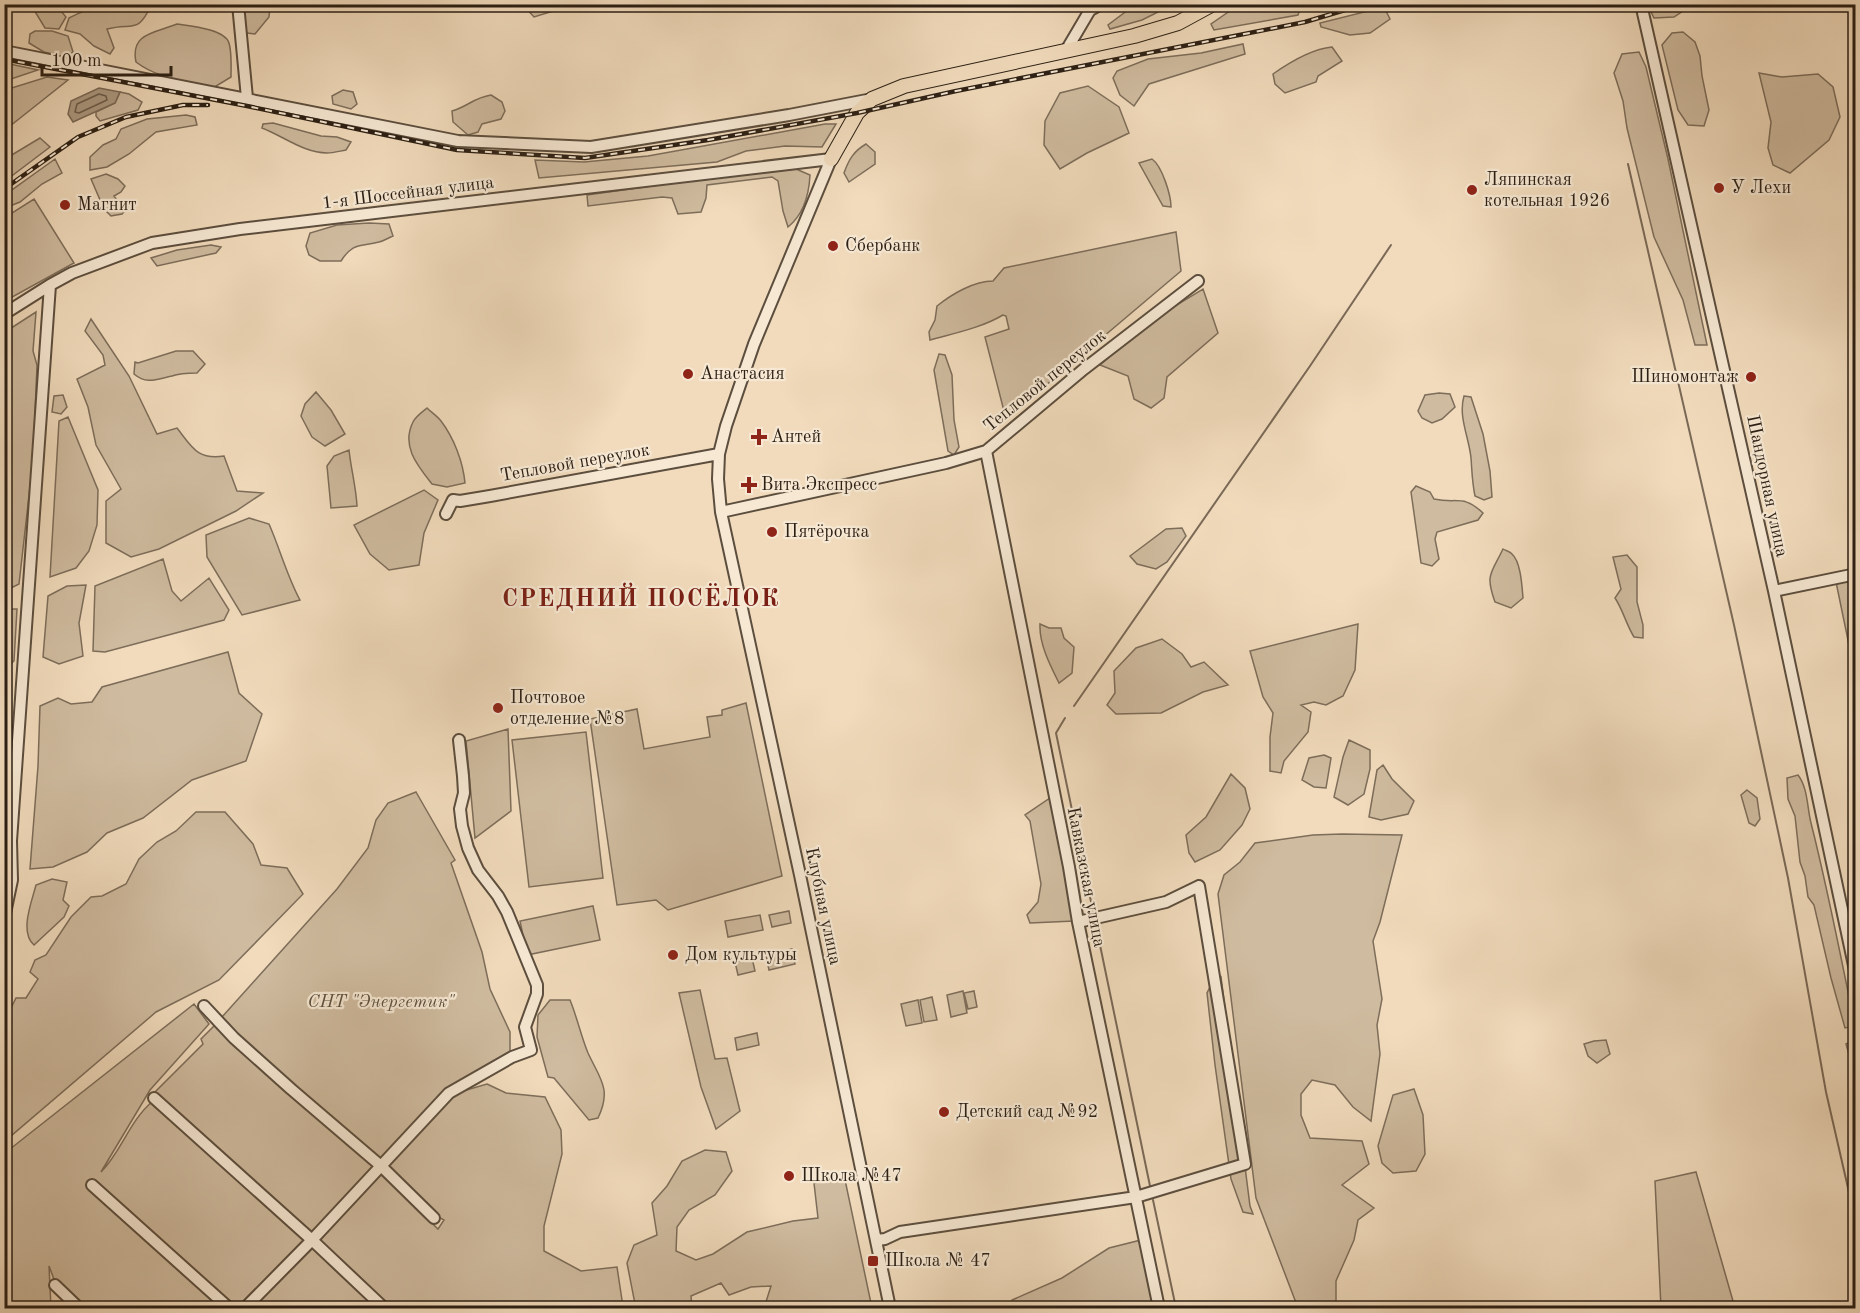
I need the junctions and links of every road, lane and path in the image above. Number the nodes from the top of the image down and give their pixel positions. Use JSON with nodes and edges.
{"nodes":[{"id":1,"x":238,"y":4,"type":"edge"},
{"id":2,"x":1101,"y":4,"type":"edge"},
{"id":3,"x":1213,"y":4,"type":"edge"},
{"id":4,"x":1641,"y":4,"type":"edge"},
{"id":5,"x":1067,"y":49,"type":"junction"},
{"id":6,"x":4,"y":51,"type":"edge"},
{"id":7,"x":247,"y":98,"type":"junction"},
{"id":8,"x":872,"y":99,"type":"junction"},
{"id":9,"x":831,"y":159,"type":"junction"},
{"id":10,"x":1197,"y":281,"type":"dead end"},
{"id":11,"x":50,"y":285,"type":"junction"},
{"id":12,"x":4,"y":314,"type":"edge"},
{"id":13,"x":986,"y":451,"type":"junction"},
{"id":14,"x":719,"y":454,"type":"junction"},
{"id":15,"x":721,"y":512,"type":"junction"},
{"id":16,"x":446,"y":514,"type":"dead end"},
{"id":17,"x":1856,"y":574,"type":"edge"},
{"id":18,"x":1773,"y":591,"type":"junction"},
{"id":19,"x":459,"y":740,"type":"dead end"},
{"id":20,"x":4,"y":918,"type":"edge"},
{"id":21,"x":1082,"y":921,"type":"junction"},
{"id":22,"x":1856,"y":975,"type":"edge"},
{"id":23,"x":204,"y":1006,"type":"dead end"},
{"id":24,"x":154,"y":1098,"type":"dead end"},
{"id":25,"x":381,"y":1166,"type":"junction"},
{"id":26,"x":92,"y":1185,"type":"dead end"},
{"id":27,"x":1136,"y":1197,"type":"junction"},
{"id":28,"x":434,"y":1218,"type":"dead end"},
{"id":29,"x":312,"y":1240,"type":"junction"},
{"id":30,"x":877,"y":1240,"type":"junction"},
{"id":31,"x":55,"y":1285,"type":"dead end"},
{"id":32,"x":78,"y":1308,"type":"edge"},
{"id":33,"x":229,"y":1308,"type":"edge"},
{"id":34,"x":245,"y":1308,"type":"edge"},
{"id":35,"x":384,"y":1308,"type":"edge"},
{"id":36,"x":890,"y":1308,"type":"edge"},
{"id":37,"x":1159,"y":1308,"type":"edge"}],
"edges":[{"from":1,"to":7,"type":"street"},
{"from":2,"to":5,"type":"street"},
{"from":3,"to":5,"type":"main road"},
{"from":4,"to":18,"type":"street","name":"Шандорная улица"},
{"from":5,"to":8,"type":"main road"},
{"from":6,"to":7,"type":"street"},
{"from":7,"to":8,"type":"street"},
{"from":8,"to":9,"type":"main road"},
{"from":9,"to":11,"type":"street","name":"1-я Шоссейная улица"},
{"from":9,"to":14,"type":"street","name":"Клубная улица"},
{"from":10,"to":13,"type":"street","name":"Тепловой переулок"},
{"from":11,"to":12,"type":"street","name":"1-я Шоссейная улица"},
{"from":11,"to":20,"type":"street"},
{"from":13,"to":15,"type":"street","name":"Тепловой переулок"},
{"from":13,"to":21,"type":"street","name":"Кавказская улица"},
{"from":14,"to":15,"type":"street","name":"Клубная улица"},
{"from":14,"to":16,"type":"street","name":"Тепловой переулок"},
{"from":15,"to":30,"type":"street","name":"Клубная улица"},
{"from":17,"to":18,"type":"street"},
{"from":18,"to":22,"type":"street","name":"Шандорная улица"},
{"from":19,"to":25,"type":"street"},
{"from":21,"to":27,"type":"street","name":"Кавказская улица"},
{"from":21,"to":27,"type":"street"},
{"from":23,"to":25,"type":"street"},
{"from":24,"to":29,"type":"street"},
{"from":25,"to":28,"type":"street"},
{"from":25,"to":29,"type":"street"},
{"from":26,"to":33,"type":"street"},
{"from":27,"to":30,"type":"street"},
{"from":27,"to":37,"type":"street","name":"Кавказская улица"},
{"from":29,"to":34,"type":"street"},
{"from":29,"to":35,"type":"street"},
{"from":30,"to":36,"type":"street","name":"Клубная улица"},
{"from":31,"to":32,"type":"street"}]}
